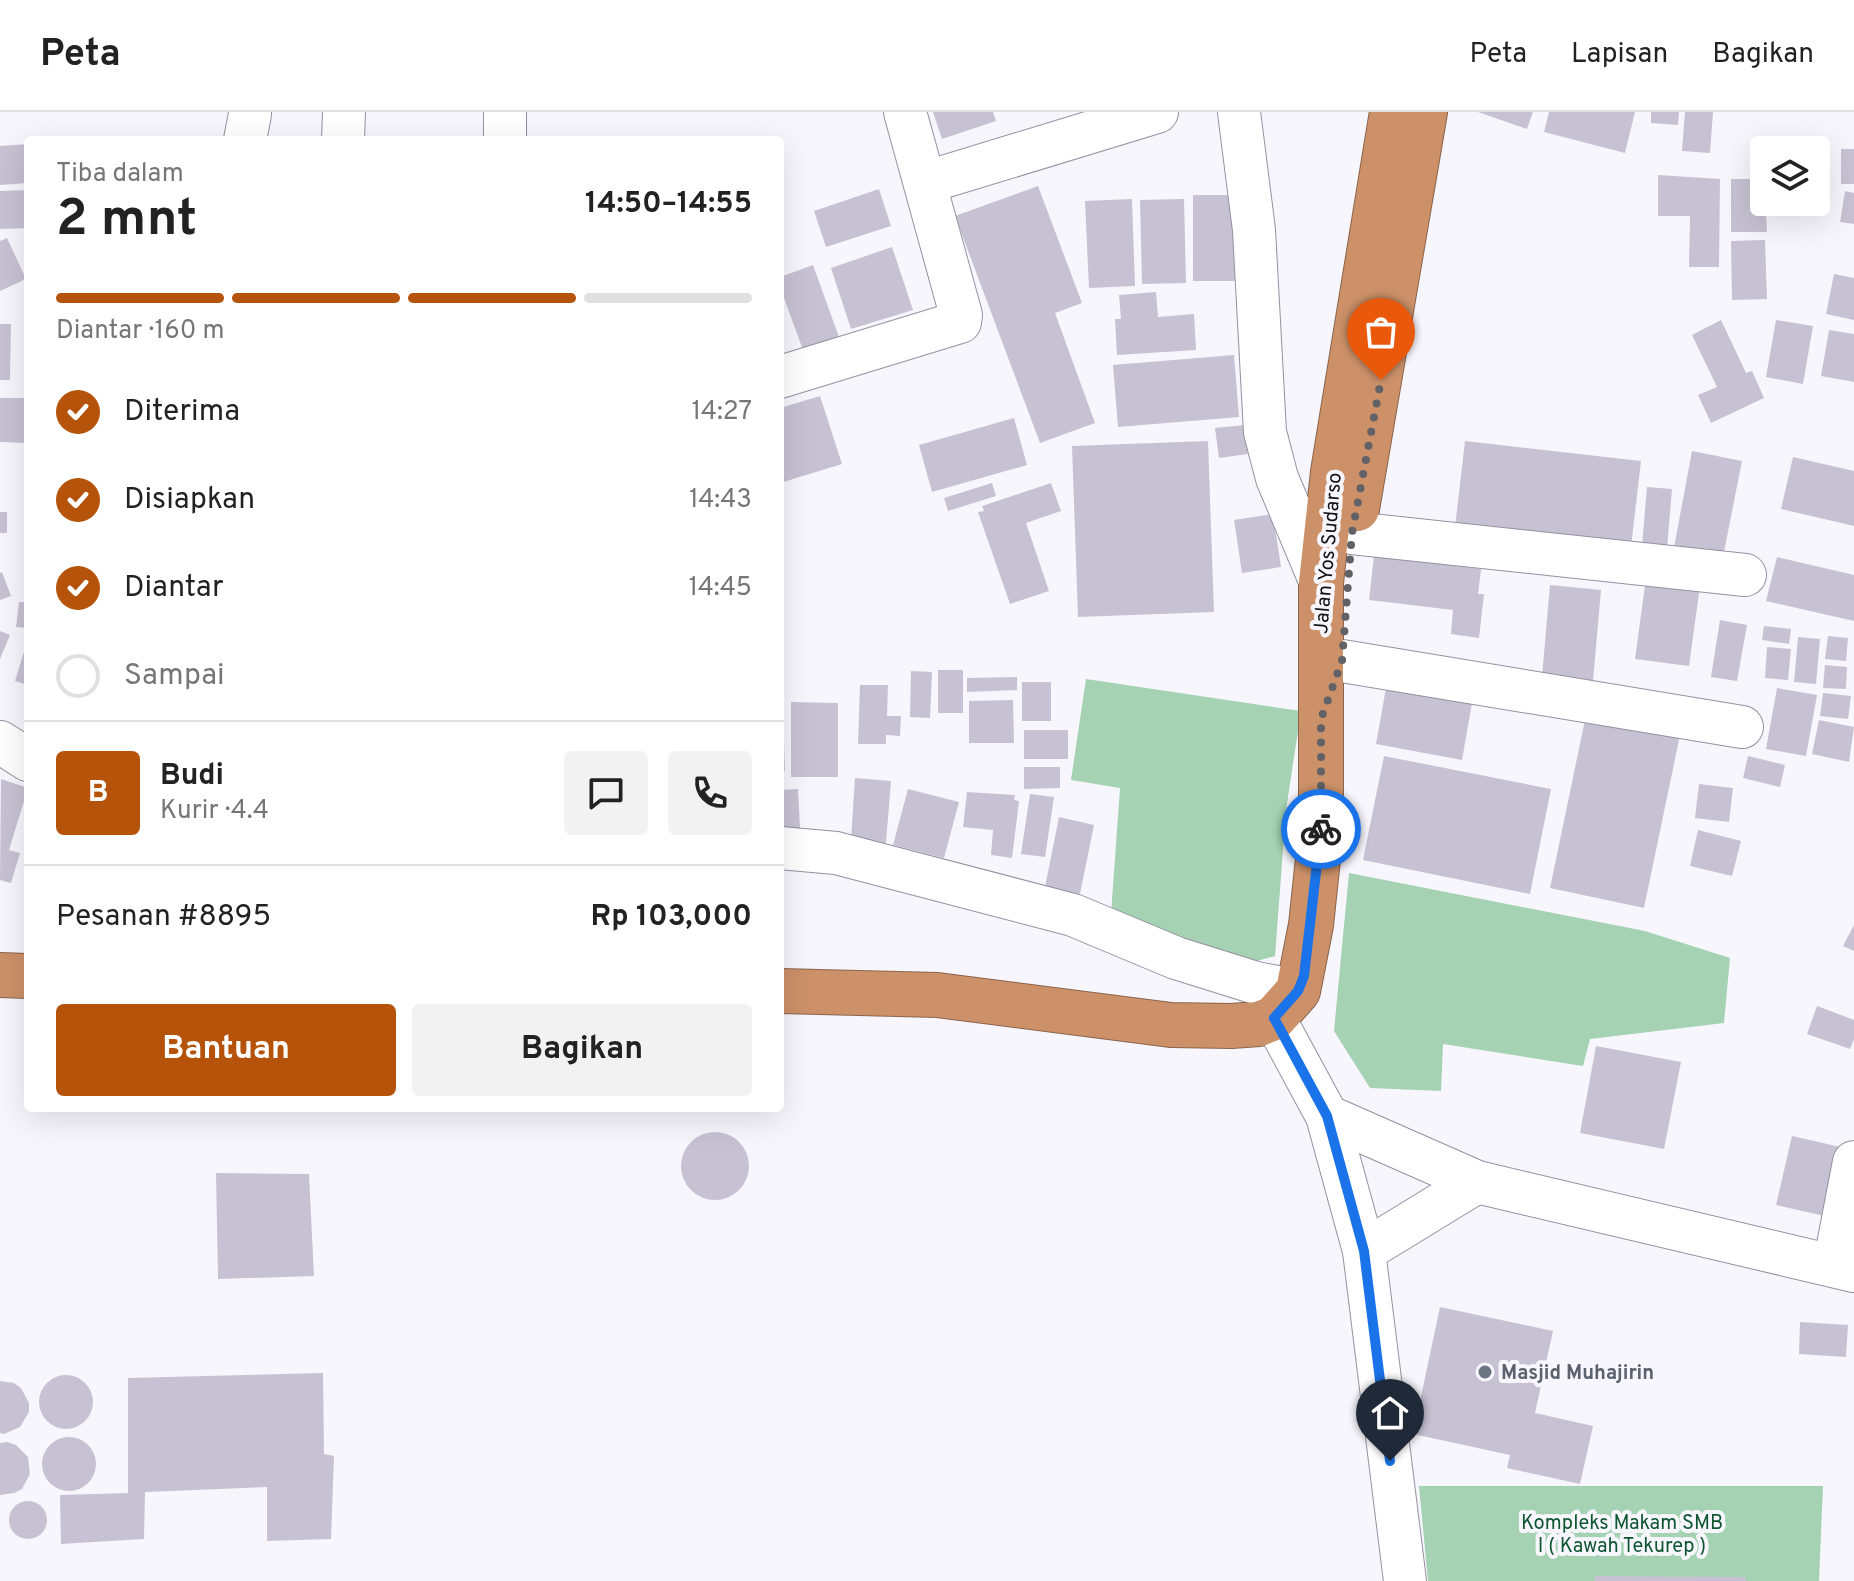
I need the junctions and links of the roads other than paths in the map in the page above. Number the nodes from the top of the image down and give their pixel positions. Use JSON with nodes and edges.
{"nodes":[{"id":1,"x":344,"y":112,"type":"edge"},
{"id":2,"x":505,"y":112,"type":"edge"},
{"id":3,"x":905,"y":112,"type":"edge"},
{"id":4,"x":1157,"y":112,"type":"edge"},
{"id":5,"x":1239,"y":112,"type":"edge"},
{"id":6,"x":1392,"y":112,"type":"edge"},
{"id":7,"x":1425,"y":112,"type":"edge"},
{"id":8,"x":343,"y":136,"type":"edge"},
{"id":9,"x":505,"y":136,"type":"edge"},
{"id":10,"x":927,"y":182,"type":"junction"},
{"id":11,"x":784,"y":376,"type":"edge"},
{"id":12,"x":1352,"y":533,"type":"junction"},
{"id":13,"x":1745,"y":575,"type":"dead end"},
{"id":14,"x":1321,"y":583,"type":"junction"},
{"id":15,"x":1342,"y":661,"type":"junction"},
{"id":16,"x":1321,"y":719,"type":"junction"},
{"id":17,"x":1742,"y":727,"type":"dead end"},
{"id":18,"x":0,"y":742,"type":"edge"},
{"id":19,"x":24,"y":757,"type":"edge"},
{"id":20,"x":784,"y":848,"type":"edge"},
{"id":21,"x":0,"y":975,"type":"edge"},
{"id":22,"x":24,"y":976,"type":"edge"},
{"id":23,"x":784,"y":991,"type":"edge"},
{"id":24,"x":1289,"y":1021,"type":"junction"},
{"id":25,"x":1327,"y":1116,"type":"junction"},
{"id":26,"x":1854,"y":1162,"type":"edge"},
{"id":27,"x":1477,"y":1182,"type":"junction"},
{"id":28,"x":1364,"y":1251,"type":"junction"},
{"id":29,"x":1844,"y":1268,"type":"edge"},
{"id":30,"x":1405,"y":1581,"type":"edge"}],
"edges":[{"from":1,"to":8,"type":"street"},
{"from":2,"to":9,"type":"street"},
{"from":3,"to":10,"type":"street"},
{"from":4,"to":10,"type":"street"},
{"from":5,"to":14,"type":"street"},
{"from":6,"to":14,"type":"highway","name":"Jalan Yos Sudarso"},
{"from":7,"to":12,"type":"highway"},
{"from":10,"to":11,"type":"street"},
{"from":12,"to":13,"type":"street"},
{"from":12,"to":15,"type":"highway"},
{"from":14,"to":16,"type":"highway","name":"Jalan Yos Sudarso"},
{"from":15,"to":16,"type":"highway"},
{"from":15,"to":17,"type":"street"},
{"from":16,"to":24,"type":"highway","name":"Jalan Yos Sudarso"},
{"from":18,"to":19,"type":"street"},
{"from":20,"to":24,"type":"street"},
{"from":21,"to":22,"type":"highway"},
{"from":23,"to":24,"type":"highway"},
{"from":24,"to":25,"type":"street"},
{"from":25,"to":27,"type":"street"},
{"from":25,"to":28,"type":"street"},
{"from":26,"to":29,"type":"street"},
{"from":27,"to":28,"type":"street"},
{"from":27,"to":29,"type":"street"},
{"from":28,"to":30,"type":"street"}]}
